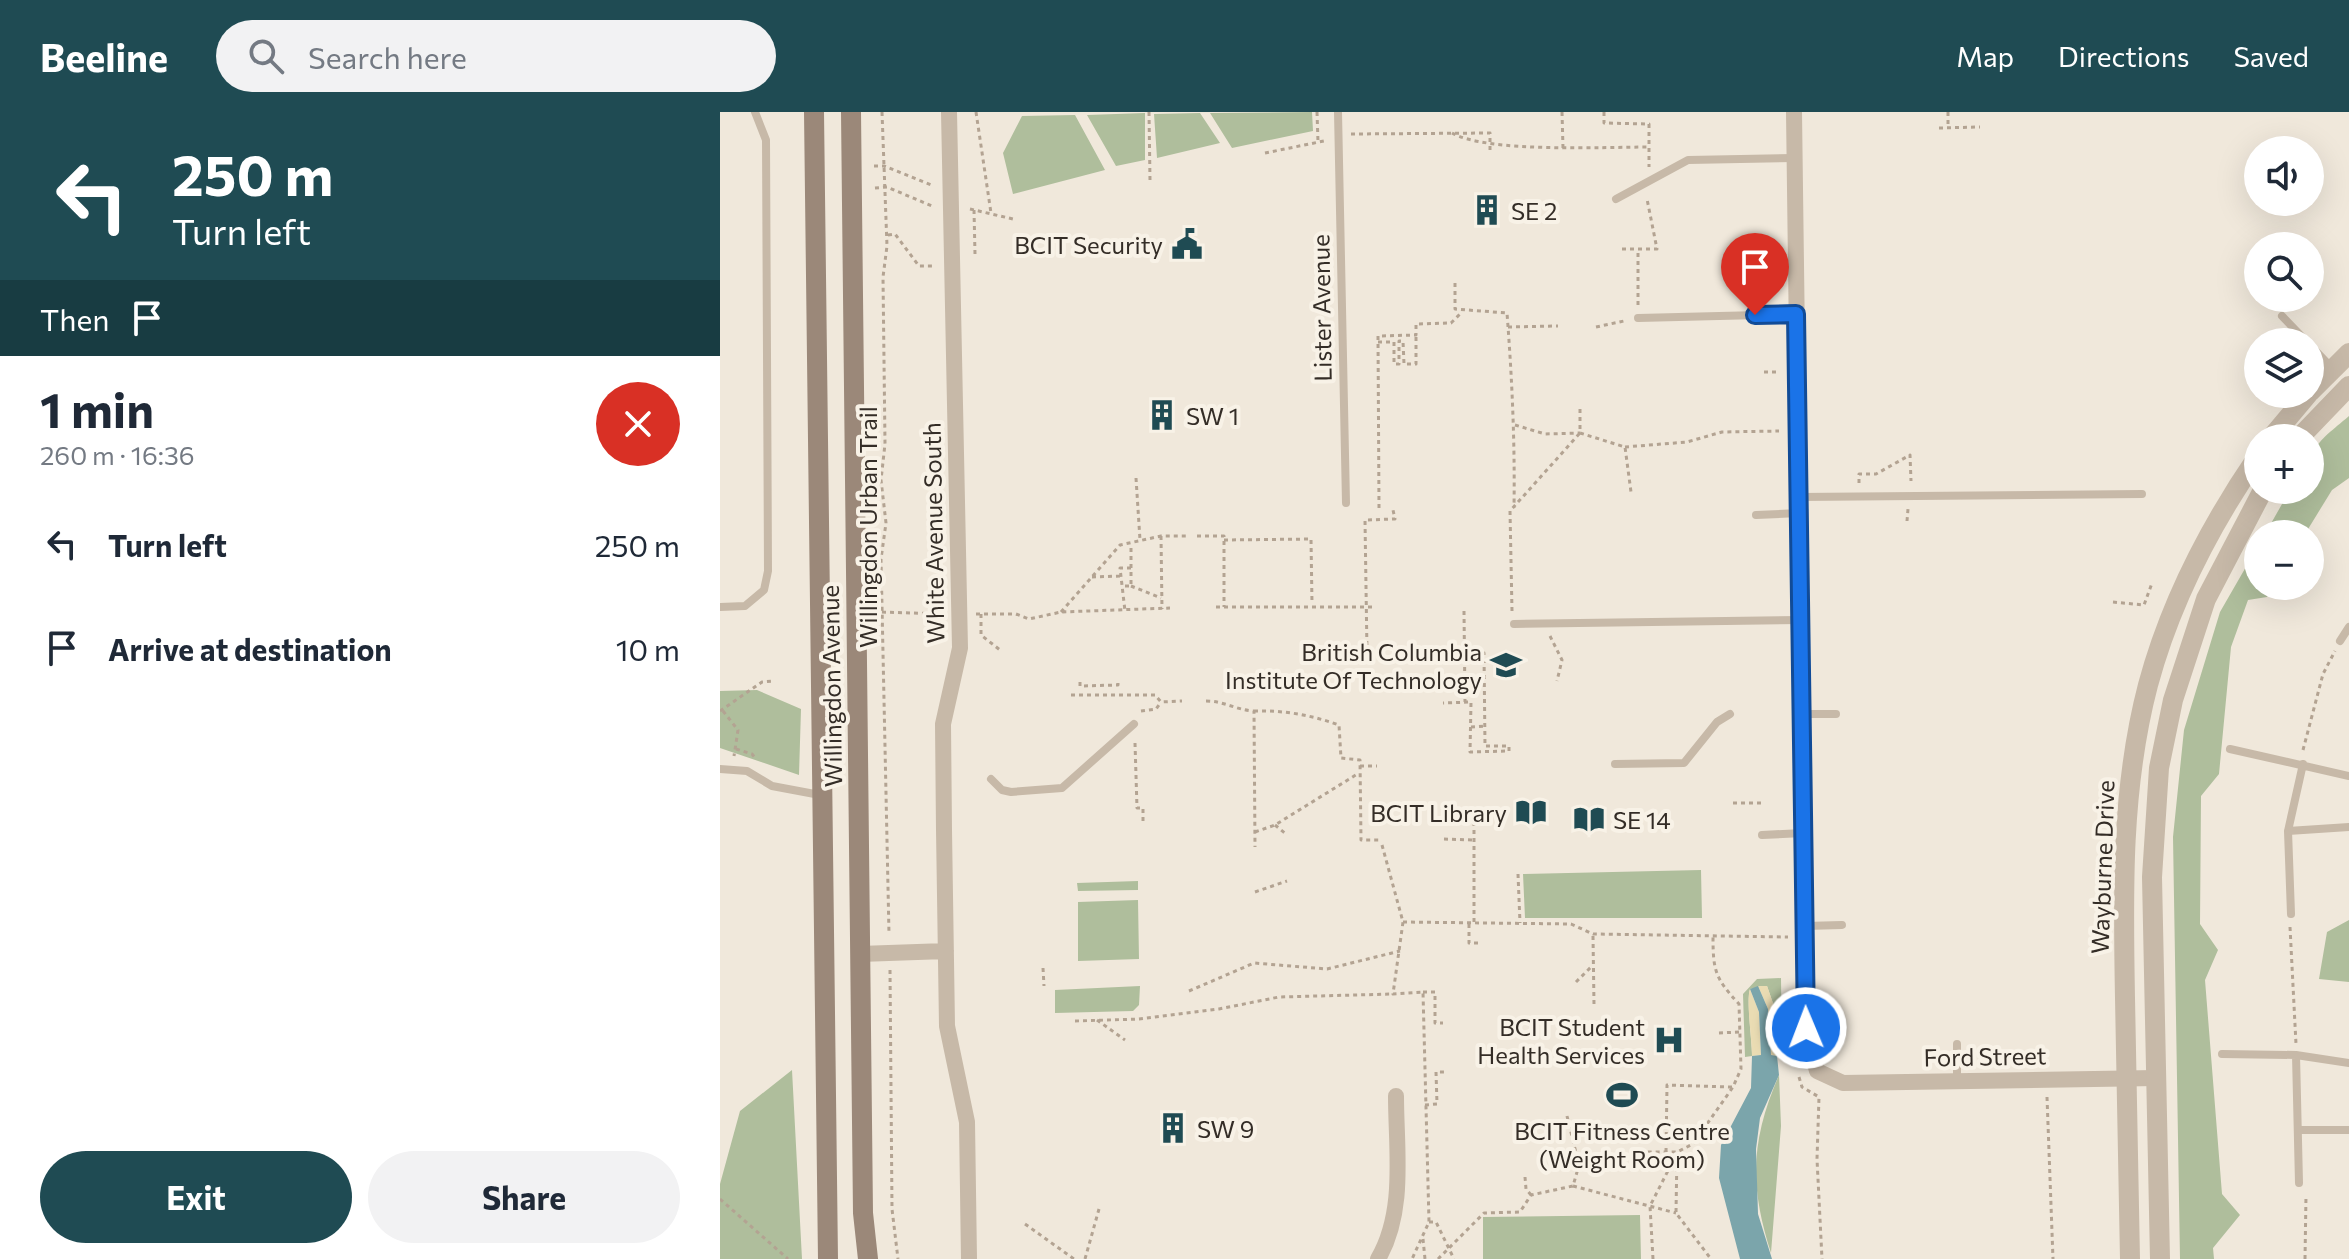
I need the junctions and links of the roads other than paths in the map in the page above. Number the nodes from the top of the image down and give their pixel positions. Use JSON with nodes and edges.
{"nodes":[{"id":1,"x":755,"y":112,"type":"edge"},
{"id":2,"x":814,"y":112,"type":"edge"},
{"id":3,"x":851,"y":112,"type":"edge"},
{"id":4,"x":949,"y":112,"type":"edge"},
{"id":5,"x":1338,"y":112,"type":"edge"},
{"id":6,"x":1794,"y":112,"type":"edge"},
{"id":7,"x":1795,"y":158,"type":"junction"},
{"id":8,"x":1616,"y":199,"type":"dead end"},
{"id":9,"x":1796,"y":314,"type":"junction"},
{"id":10,"x":2282,"y":316,"type":"dead end"},
{"id":11,"x":1638,"y":318,"type":"road end"},
{"id":12,"x":2293,"y":328,"type":"edge"},
{"id":13,"x":2349,"y":353,"type":"edge"},
{"id":14,"x":2324,"y":360,"type":"edge"},
{"id":15,"x":2333,"y":369,"type":"junction"},
{"id":16,"x":2324,"y":378,"type":"edge"},
{"id":17,"x":2349,"y":385,"type":"edge"},
{"id":18,"x":2296,"y":408,"type":"edge"},
{"id":19,"x":2283,"y":424,"type":"edge"},
{"id":20,"x":2312,"y":424,"type":"edge"},
{"id":21,"x":2244,"y":477,"type":"edge"},
{"id":22,"x":2142,"y":494,"type":"dead end"},
{"id":23,"x":1346,"y":503,"type":"dead end"},
{"id":24,"x":2256,"y":504,"type":"edge"},
{"id":25,"x":1798,"y":505,"type":"junction"},
{"id":26,"x":1756,"y":515,"type":"dead end"},
{"id":27,"x":720,"y":607,"type":"edge"},
{"id":28,"x":1800,"y":620,"type":"junction"},
{"id":29,"x":1514,"y":624,"type":"dead end"},
{"id":30,"x":2349,"y":627,"type":"edge"},
{"id":31,"x":2340,"y":641,"type":"road end"},
{"id":32,"x":1730,"y":714,"type":"dead end"},
{"id":33,"x":1801,"y":714,"type":"junction"},
{"id":34,"x":1836,"y":714,"type":"dead end"},
{"id":35,"x":1134,"y":724,"type":"road end"},
{"id":36,"x":2230,"y":749,"type":"dead end"},
{"id":37,"x":1615,"y":764,"type":"dead end"},
{"id":38,"x":2303,"y":764,"type":"junction"},
{"id":39,"x":725,"y":769,"type":"edge"},
{"id":40,"x":2349,"y":776,"type":"edge"},
{"id":41,"x":991,"y":779,"type":"dead end"},
{"id":42,"x":820,"y":795,"type":"junction"},
{"id":43,"x":2349,"y":827,"type":"edge"},
{"id":44,"x":2288,"y":831,"type":"junction"},
{"id":45,"x":1803,"y":833,"type":"junction"},
{"id":46,"x":1762,"y":835,"type":"dead end"},
{"id":47,"x":2291,"y":914,"type":"road end"},
{"id":48,"x":1842,"y":925,"type":"dead end"},
{"id":49,"x":1800,"y":932,"type":"junction"},
{"id":50,"x":946,"y":951,"type":"junction"},
{"id":51,"x":860,"y":954,"type":"junction"},
{"id":52,"x":1957,"y":1044,"type":"dead end"},
{"id":53,"x":2222,"y":1054,"type":"dead end"},
{"id":54,"x":2296,"y":1055,"type":"junction"},
{"id":55,"x":2349,"y":1063,"type":"edge"},
{"id":56,"x":2127,"y":1078,"type":"junction"},
{"id":57,"x":2156,"y":1078,"type":"junction"},
{"id":58,"x":1957,"y":1081,"type":"junction"},
{"id":59,"x":1396,"y":1096,"type":"dead end"},
{"id":60,"x":2298,"y":1130,"type":"junction"},
{"id":61,"x":2349,"y":1130,"type":"edge"},
{"id":62,"x":2299,"y":1183,"type":"road end"},
{"id":63,"x":828,"y":1259,"type":"edge"},
{"id":64,"x":868,"y":1259,"type":"edge"},
{"id":65,"x":969,"y":1259,"type":"edge"},
{"id":66,"x":1378,"y":1259,"type":"edge"},
{"id":67,"x":2130,"y":1259,"type":"edge"},
{"id":68,"x":2160,"y":1259,"type":"edge"}],
"edges":[{"from":1,"to":27,"type":"lane"},
{"from":2,"to":42,"type":"main road","name":"Willingdon Avenue"},
{"from":3,"to":51,"type":"main road","name":"Willingdon Avenue"},
{"from":4,"to":50,"type":"street","name":"White Avenue South"},
{"from":5,"to":23,"type":"lane","name":"Lister Avenue"},
{"from":6,"to":7,"type":"street"},
{"from":7,"to":8,"type":"lane"},
{"from":7,"to":9,"type":"street"},
{"from":9,"to":11,"type":"lane"},
{"from":9,"to":25,"type":"street"},
{"from":10,"to":12,"type":"lane"},
{"from":13,"to":15,"type":"street"},
{"from":14,"to":15,"type":"lane"},
{"from":15,"to":16,"type":"street"},
{"from":15,"to":17,"type":"street"},
{"from":17,"to":20,"type":"street"},
{"from":18,"to":19,"type":"street"},
{"from":21,"to":56,"type":"street","name":"Wayburne Drive"},
{"from":22,"to":25,"type":"lane"},
{"from":24,"to":57,"type":"street","name":"Wayburne Drive"},
{"from":25,"to":26,"type":"lane"},
{"from":25,"to":28,"type":"street"},
{"from":28,"to":29,"type":"lane"},
{"from":28,"to":33,"type":"street"},
{"from":30,"to":31,"type":"lane"},
{"from":32,"to":37,"type":"lane"},
{"from":33,"to":34,"type":"lane"},
{"from":33,"to":45,"type":"street"},
{"from":35,"to":41,"type":"lane"},
{"from":36,"to":38,"type":"lane"},
{"from":38,"to":40,"type":"lane"},
{"from":38,"to":44,"type":"lane"},
{"from":39,"to":42,"type":"lane"},
{"from":42,"to":63,"type":"main road","name":"Willingdon Avenue"},
{"from":43,"to":44,"type":"lane"},
{"from":44,"to":47,"type":"lane"},
{"from":45,"to":46,"type":"lane"},
{"from":45,"to":49,"type":"street"},
{"from":48,"to":49,"type":"lane"},
{"from":49,"to":58,"type":"street","name":"Ford Street"},
{"from":50,"to":51,"type":"street"},
{"from":50,"to":65,"type":"street","name":"White Avenue South"},
{"from":51,"to":64,"type":"main road","name":"Willingdon Avenue"},
{"from":52,"to":58,"type":"lane"},
{"from":53,"to":54,"type":"lane"},
{"from":54,"to":55,"type":"lane"},
{"from":54,"to":60,"type":"lane"},
{"from":56,"to":57,"type":"street","name":"Ford Street"},
{"from":56,"to":58,"type":"street","name":"Ford Street"},
{"from":56,"to":67,"type":"street","name":"Wayburne Drive"},
{"from":57,"to":68,"type":"street","name":"Wayburne Drive"},
{"from":59,"to":66,"type":"street"},
{"from":60,"to":61,"type":"lane"},
{"from":60,"to":62,"type":"lane"}]}
